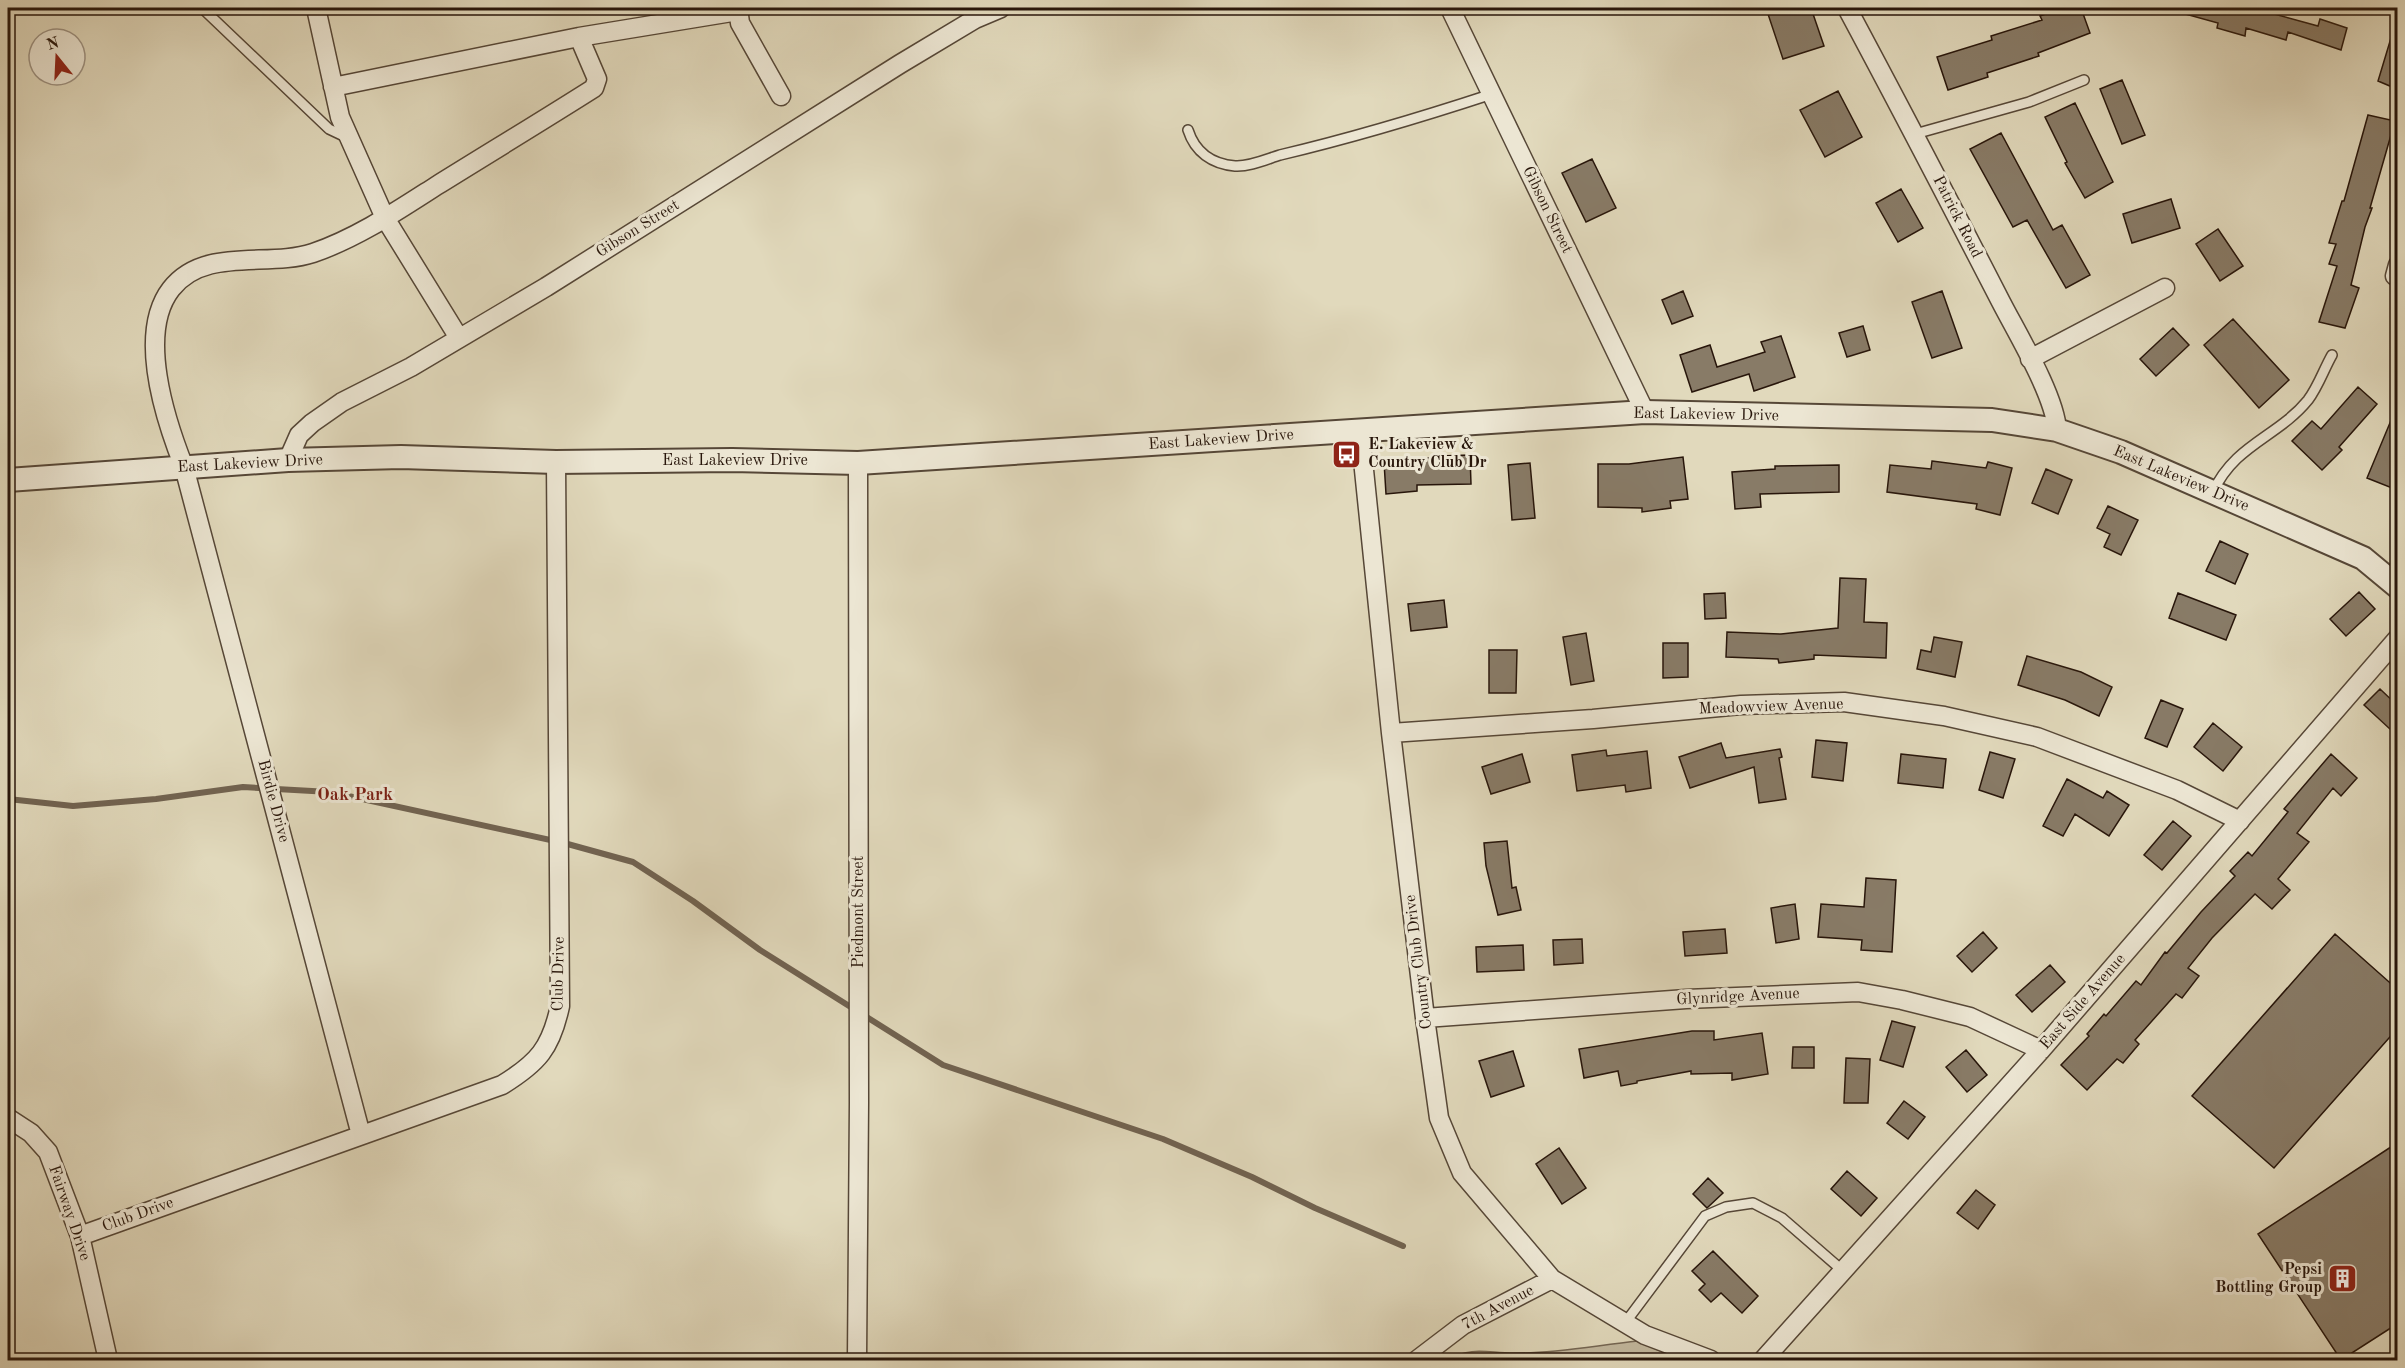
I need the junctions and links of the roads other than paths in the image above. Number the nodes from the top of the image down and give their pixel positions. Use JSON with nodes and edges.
{"nodes":[{"id":1,"x":202,"y":8,"type":"edge"},
{"id":2,"x":316,"y":8,"type":"edge"},
{"id":3,"x":1001,"y":8,"type":"edge"},
{"id":4,"x":1450,"y":8,"type":"edge"},
{"id":5,"x":1847,"y":8,"type":"edge"},
{"id":6,"x":738,"y":9,"type":"edge"},
{"id":7,"x":579,"y":37,"type":"junction"},
{"id":8,"x":2084,"y":80,"type":"dead end"},
{"id":9,"x":333,"y":87,"type":"junction"},
{"id":10,"x":1492,"y":94,"type":"junction"},
{"id":11,"x":781,"y":96,"type":"dead end"},
{"id":12,"x":1188,"y":130,"type":"dead end"},
{"id":13,"x":1915,"y":134,"type":"junction"},
{"id":14,"x":350,"y":140,"type":"junction"},
{"id":15,"x":385,"y":218,"type":"junction"},
{"id":16,"x":2164,"y":288,"type":"dead end"},
{"id":17,"x":459,"y":338,"type":"junction"},
{"id":18,"x":2332,"y":355,"type":"dead end"},
{"id":19,"x":2030,"y":359,"type":"junction"},
{"id":20,"x":1645,"y":412,"type":"junction"},
{"id":21,"x":2057,"y":430,"type":"junction"},
{"id":22,"x":1360,"y":431,"type":"junction"},
{"id":23,"x":288,"y":460,"type":"junction"},
{"id":24,"x":556,"y":462,"type":"junction"},
{"id":25,"x":858,"y":463,"type":"junction"},
{"id":26,"x":184,"y":467,"type":"junction"},
{"id":27,"x":8,"y":480,"type":"edge"},
{"id":28,"x":2212,"y":492,"type":"junction"},
{"id":29,"x":2397,"y":587,"type":"edge"},
{"id":30,"x":2397,"y":638,"type":"edge"},
{"id":31,"x":1391,"y":733,"type":"junction"},
{"id":32,"x":2240,"y":821,"type":"junction"},
{"id":33,"x":1425,"y":1018,"type":"junction"},
{"id":34,"x":2041,"y":1050,"type":"junction"},
{"id":35,"x":8,"y":1118,"type":"edge"},
{"id":36,"x":361,"y":1135,"type":"junction"},
{"id":37,"x":80,"y":1236,"type":"junction"},
{"id":38,"x":1842,"y":1272,"type":"junction"},
{"id":39,"x":1552,"y":1279,"type":"junction"},
{"id":40,"x":1625,"y":1323,"type":"junction"},
{"id":41,"x":108,"y":1360,"type":"edge"},
{"id":42,"x":857,"y":1360,"type":"edge"},
{"id":43,"x":1417,"y":1360,"type":"edge"},
{"id":44,"x":1711,"y":1360,"type":"edge"},
{"id":45,"x":1763,"y":1360,"type":"edge"}],
"edges":[{"from":1,"to":14,"type":"lane"},
{"from":2,"to":9,"type":"street"},
{"from":3,"to":17,"type":"street","name":"Gibson Street"},
{"from":4,"to":10,"type":"street","name":"Gibson Street"},
{"from":5,"to":13,"type":"street","name":"Patrick Road"},
{"from":6,"to":7,"type":"street"},
{"from":6,"to":11,"type":"street"},
{"from":7,"to":9,"type":"street"},
{"from":7,"to":15,"type":"street","name":"Birdie Drive"},
{"from":8,"to":13,"type":"lane"},
{"from":9,"to":14,"type":"street"},
{"from":10,"to":12,"type":"lane"},
{"from":10,"to":20,"type":"street","name":"Gibson Street"},
{"from":13,"to":19,"type":"street","name":"Patrick Road"},
{"from":14,"to":15,"type":"street"},
{"from":15,"to":17,"type":"street"},
{"from":15,"to":26,"type":"street","name":"Birdie Drive"},
{"from":16,"to":19,"type":"street"},
{"from":17,"to":23,"type":"street","name":"Gibson Street"},
{"from":18,"to":28,"type":"lane"},
{"from":19,"to":21,"type":"street","name":"Patrick Road"},
{"from":20,"to":21,"type":"street","name":"East Lakeview Drive"},
{"from":20,"to":22,"type":"street","name":"East Lakeview Drive"},
{"from":21,"to":28,"type":"street","name":"East Lakeview Drive"},
{"from":22,"to":25,"type":"street","name":"East Lakeview Drive"},
{"from":22,"to":31,"type":"street","name":"Country Club Drive"},
{"from":23,"to":24,"type":"street","name":"East Lakeview Drive"},
{"from":23,"to":26,"type":"street","name":"East Lakeview Drive"},
{"from":24,"to":25,"type":"street","name":"East Lakeview Drive"},
{"from":24,"to":36,"type":"street","name":"Club Drive"},
{"from":25,"to":42,"type":"street","name":"Piedmont Street"},
{"from":26,"to":27,"type":"street","name":"East Lakeview Drive"},
{"from":26,"to":36,"type":"street","name":"Birdie Drive"},
{"from":28,"to":29,"type":"street","name":"East Lakeview Drive"},
{"from":30,"to":32,"type":"street","name":"East Side Avenue"},
{"from":31,"to":32,"type":"street","name":"Meadowview Avenue"},
{"from":31,"to":33,"type":"street","name":"Country Club Drive"},
{"from":32,"to":34,"type":"street","name":"East Side Avenue"},
{"from":33,"to":34,"type":"street","name":"Glynridge Avenue"},
{"from":33,"to":39,"type":"street","name":"Country Club Drive"},
{"from":34,"to":38,"type":"street","name":"East Side Avenue"},
{"from":35,"to":37,"type":"street","name":"Fairway Drive"},
{"from":36,"to":37,"type":"street","name":"Club Drive"},
{"from":37,"to":41,"type":"street","name":"Fairway Drive"},
{"from":38,"to":40,"type":"lane"},
{"from":38,"to":45,"type":"street","name":"East Side Avenue"},
{"from":39,"to":40,"type":"street","name":"Country Club Drive"},
{"from":39,"to":43,"type":"street","name":"7th Avenue"},
{"from":40,"to":44,"type":"street","name":"Country Club Drive"}]}
